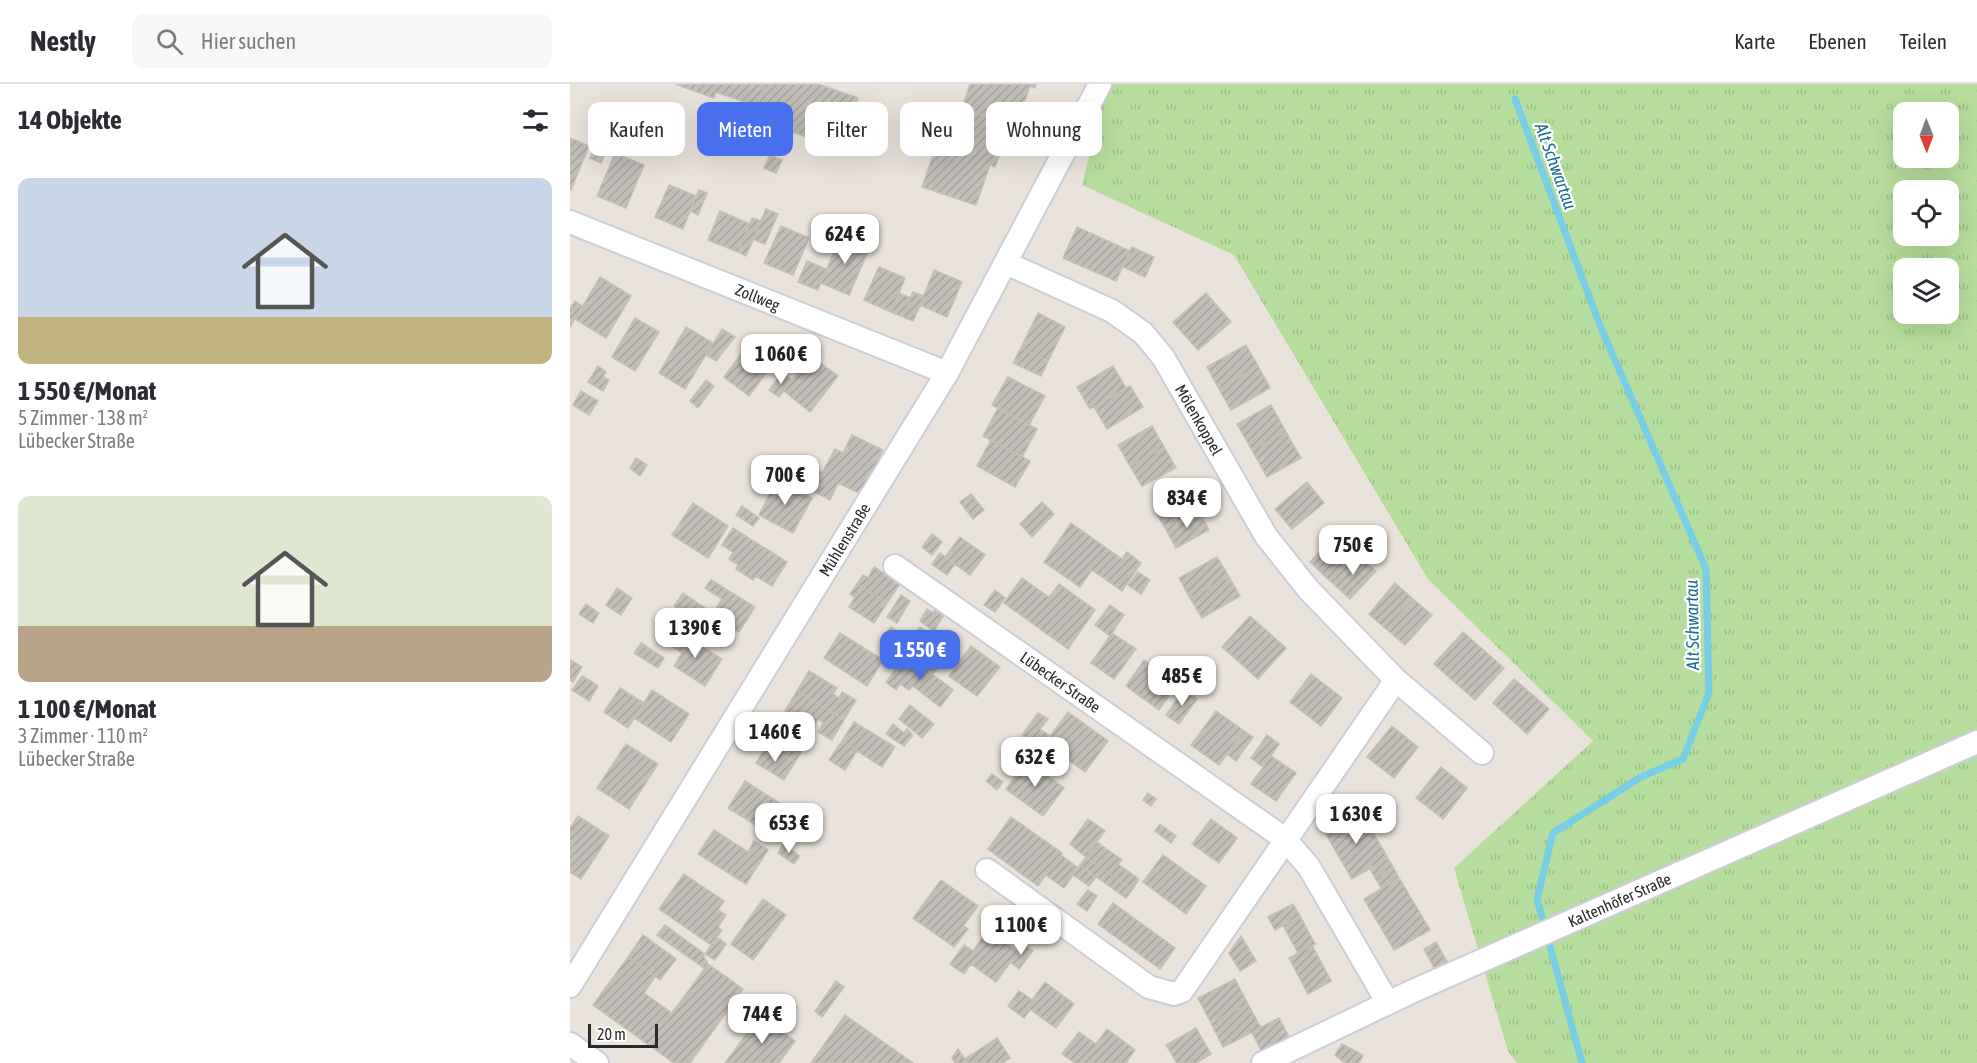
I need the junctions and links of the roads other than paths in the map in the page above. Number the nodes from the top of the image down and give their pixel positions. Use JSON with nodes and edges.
{"nodes":[{"id":1,"x":1100,"y":84,"type":"edge"},
{"id":2,"x":570,"y":222,"type":"edge"},
{"id":3,"x":1006,"y":263,"type":"junction"},
{"id":4,"x":947,"y":373,"type":"junction"},
{"id":5,"x":895,"y":566,"type":"dead end"},
{"id":6,"x":1396,"y":680,"type":"junction"},
{"id":7,"x":1977,"y":742,"type":"edge"},
{"id":8,"x":1482,"y":753,"type":"dead end"},
{"id":9,"x":1285,"y":839,"type":"junction"},
{"id":10,"x":987,"y":870,"type":"dead end"},
{"id":11,"x":570,"y":986,"type":"edge"},
{"id":12,"x":1388,"y":1003,"type":"junction"},
{"id":13,"x":570,"y":1044,"type":"edge"},
{"id":14,"x":597,"y":1063,"type":"edge"},
{"id":15,"x":1263,"y":1063,"type":"edge"}],
"edges":[{"from":1,"to":3,"type":"street","name":"Mühlenstraße"},
{"from":2,"to":4,"type":"street","name":"Zollweg"},
{"from":3,"to":4,"type":"street","name":"Mühlenstraße"},
{"from":3,"to":6,"type":"street","name":"Mölenkoppel"},
{"from":4,"to":11,"type":"street","name":"Mühlenstraße"},
{"from":5,"to":9,"type":"street","name":"Lübecker Straße"},
{"from":6,"to":8,"type":"street","name":"Mölenkoppel"},
{"from":6,"to":9,"type":"street"},
{"from":7,"to":12,"type":"street","name":"Kaltenhöfer Straße"},
{"from":9,"to":10,"type":"street"},
{"from":9,"to":12,"type":"street","name":"Lübecker Straße"},
{"from":12,"to":15,"type":"street","name":"Kaltenhöfer Straße"},
{"from":13,"to":14,"type":"street"}]}
